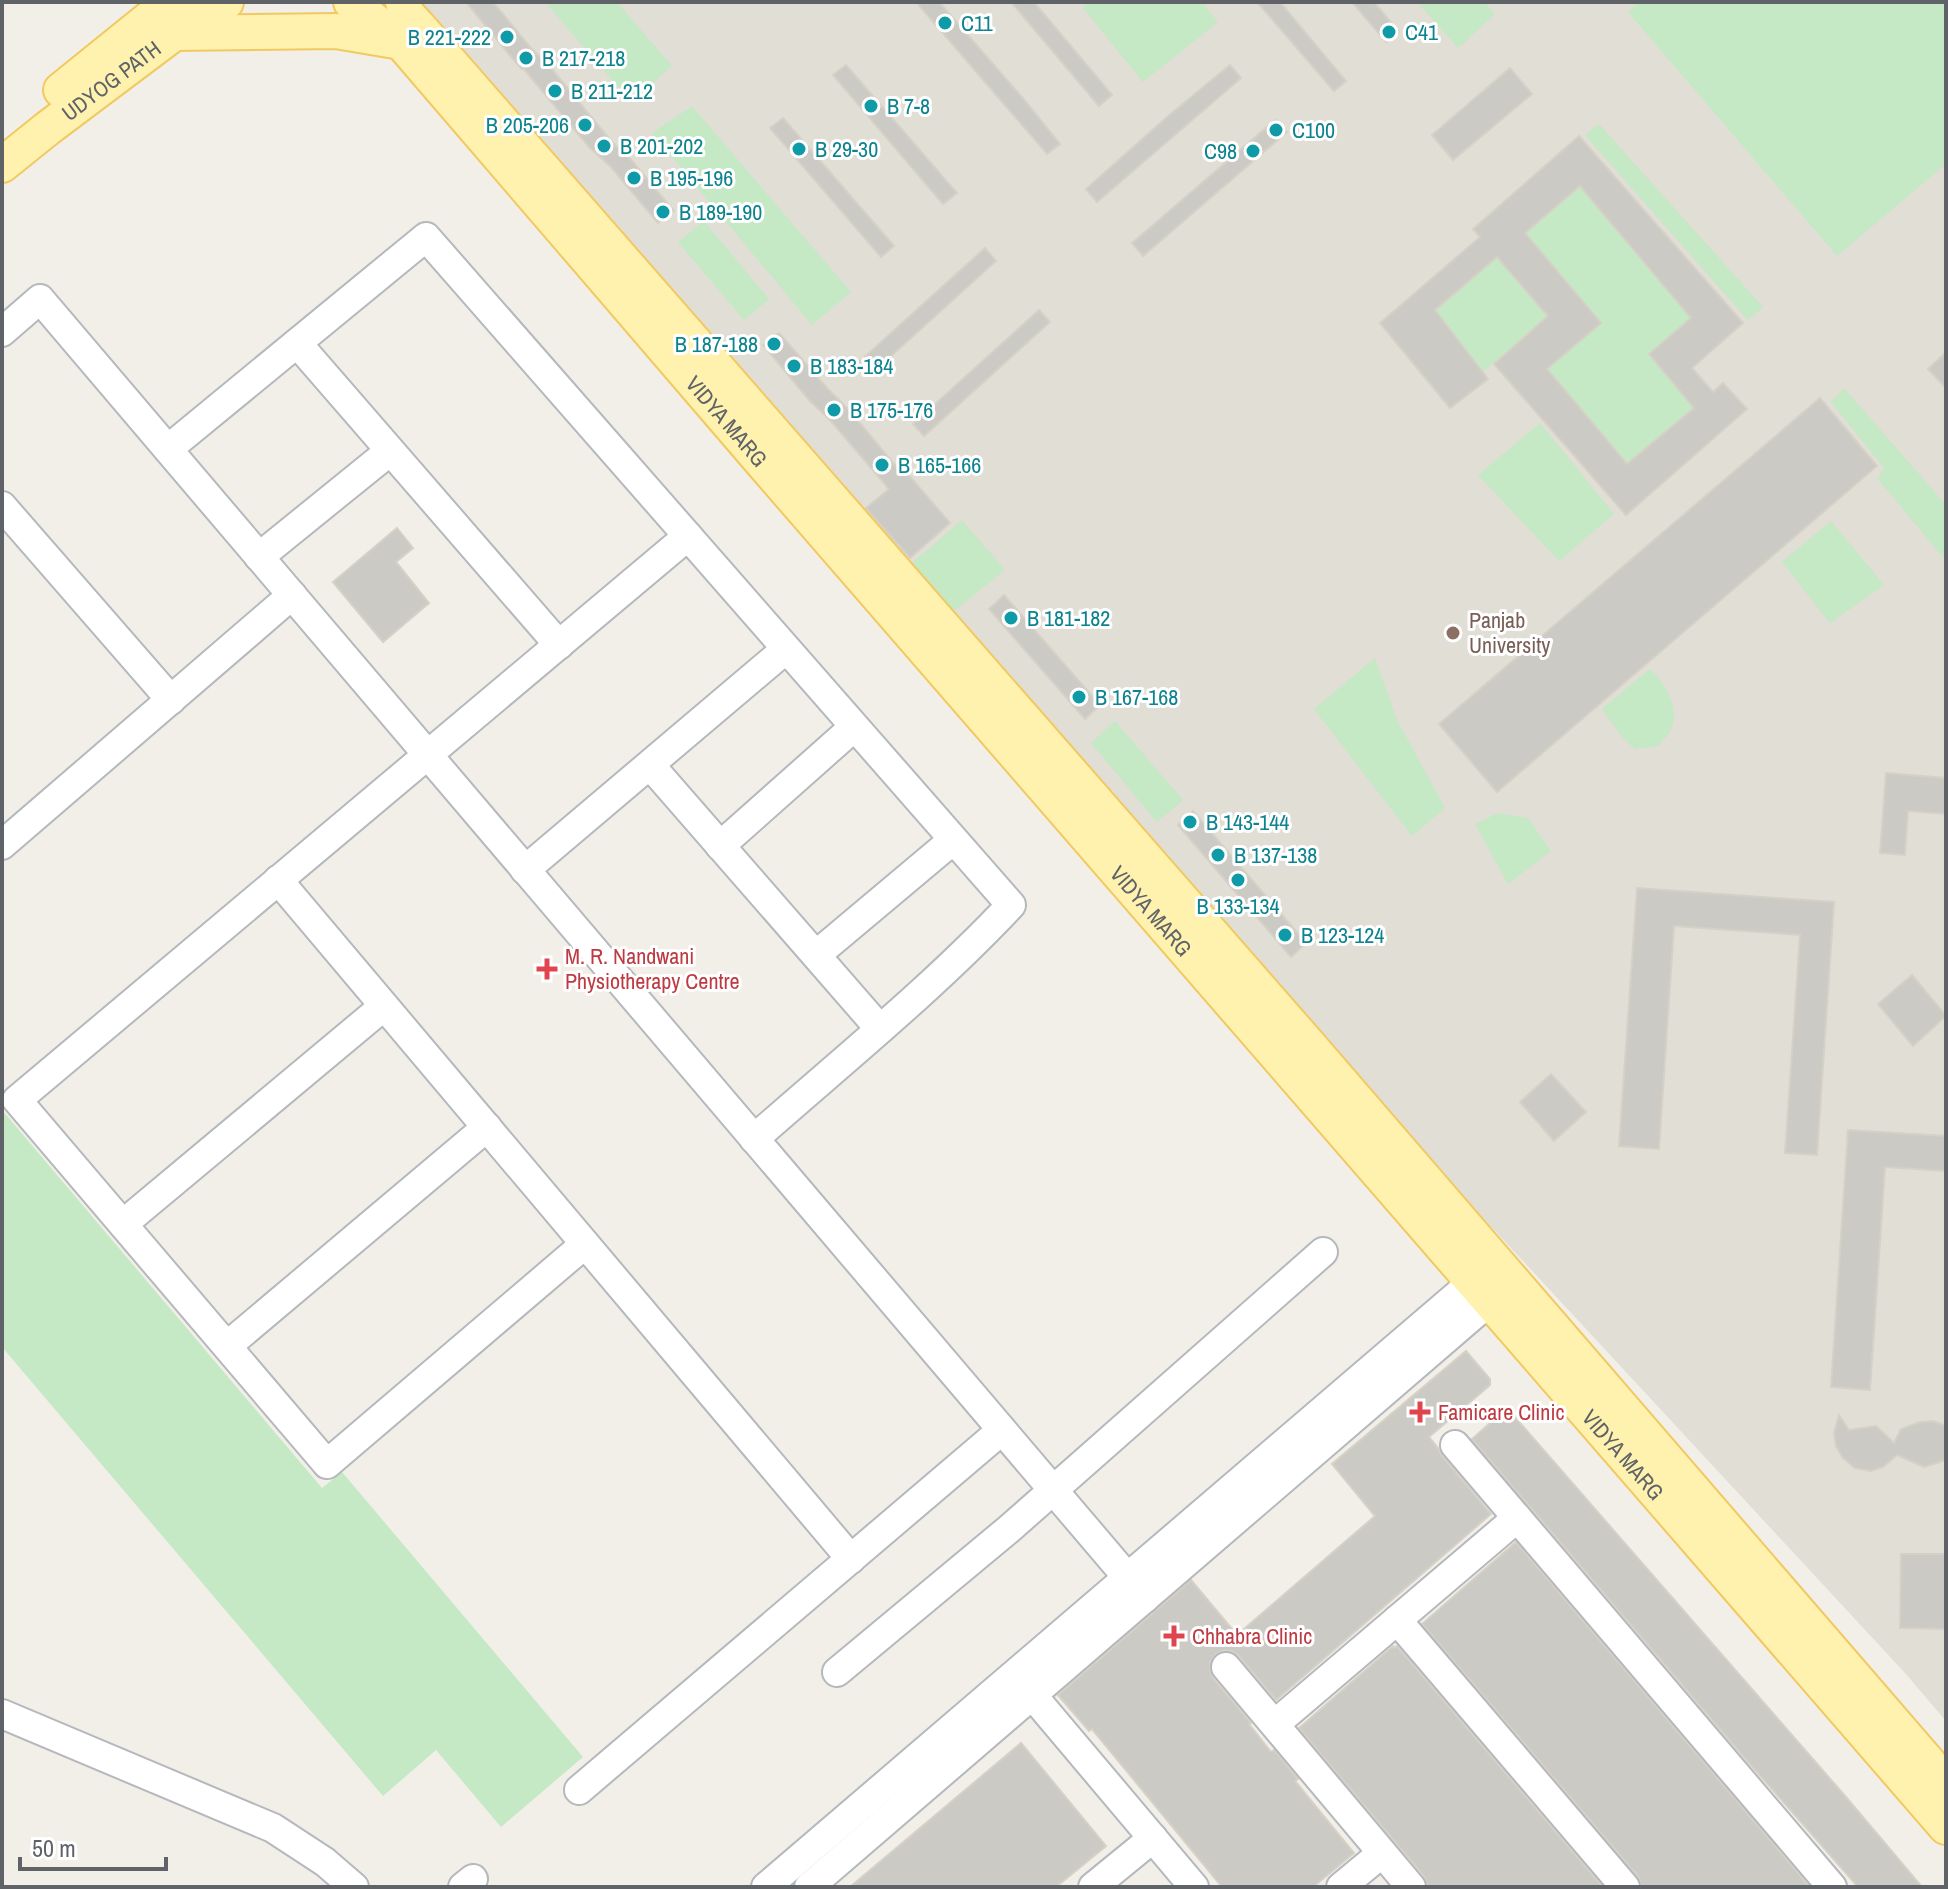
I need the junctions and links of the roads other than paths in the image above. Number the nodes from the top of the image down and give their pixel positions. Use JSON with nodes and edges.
{"nodes":[{"id":1,"x":226,"y":2,"type":"edge"},
{"id":2,"x":351,"y":2,"type":"edge"},
{"id":3,"x":163,"y":13,"type":"edge"},
{"id":4,"x":411,"y":18,"type":"edge"},
{"id":5,"x":2,"y":138,"type":"edge"},
{"id":6,"x":2,"y":165,"type":"edge"},
{"id":7,"x":2,"y":332,"type":"edge"},
{"id":8,"x":297,"y":343,"type":"junction"},
{"id":9,"x":168,"y":449,"type":"junction"},
{"id":10,"x":390,"y":451,"type":"junction"},
{"id":11,"x":2,"y":506,"type":"edge"},
{"id":12,"x":688,"y":536,"type":"junction"},
{"id":13,"x":259,"y":557,"type":"junction"},
{"id":14,"x":292,"y":595,"type":"junction"},
{"id":15,"x":559,"y":645,"type":"junction"},
{"id":16,"x":786,"y":649,"type":"junction"},
{"id":17,"x":171,"y":700,"type":"junction"},
{"id":18,"x":854,"y":727,"type":"junction"},
{"id":19,"x":427,"y":755,"type":"junction"},
{"id":20,"x":650,"y":765,"type":"junction"},
{"id":21,"x":953,"y":840,"type":"junction"},
{"id":22,"x":2,"y":845,"type":"edge"},
{"id":23,"x":720,"y":846,"type":"junction"},
{"id":24,"x":525,"y":870,"type":"junction"},
{"id":25,"x":278,"y":880,"type":"junction"},
{"id":26,"x":816,"y":955,"type":"junction"},
{"id":27,"x":384,"y":1006,"type":"junction"},
{"id":28,"x":880,"y":1029,"type":"junction"},
{"id":29,"x":487,"y":1127,"type":"junction"},
{"id":30,"x":754,"y":1139,"type":"junction"},
{"id":31,"x":123,"y":1224,"type":"junction"},
{"id":32,"x":585,"y":1244,"type":"junction"},
{"id":33,"x":1323,"y":1252,"type":"dead end"},
{"id":34,"x":1493,"y":1282,"type":"junction"},
{"id":35,"x":227,"y":1346,"type":"junction"},
{"id":36,"x":1002,"y":1430,"type":"junction"},
{"id":37,"x":1455,"y":1445,"type":"dead end"},
{"id":38,"x":1053,"y":1490,"type":"junction"},
{"id":39,"x":1517,"y":1518,"type":"junction"},
{"id":40,"x":851,"y":1559,"type":"junction"},
{"id":41,"x":1136,"y":1588,"type":"junction"},
{"id":42,"x":1397,"y":1620,"type":"junction"},
{"id":43,"x":1226,"y":1667,"type":"dead end"},
{"id":44,"x":837,"y":1672,"type":"dead end"},
{"id":45,"x":1024,"y":1685,"type":"junction"},
{"id":46,"x":2,"y":1714,"type":"edge"},
{"id":47,"x":1275,"y":1724,"type":"junction"},
{"id":48,"x":1946,"y":1783,"type":"edge"},
{"id":49,"x":579,"y":1790,"type":"dead end"},
{"id":50,"x":1946,"y":1827,"type":"edge"},
{"id":51,"x":1153,"y":1838,"type":"junction"},
{"id":52,"x":1382,"y":1853,"type":"junction"},
{"id":53,"x":354,"y":1887,"type":"edge"},
{"id":54,"x":766,"y":1887,"type":"edge"},
{"id":55,"x":809,"y":1887,"type":"edge"},
{"id":56,"x":1093,"y":1887,"type":"edge"},
{"id":57,"x":1194,"y":1887,"type":"edge"},
{"id":58,"x":1341,"y":1887,"type":"edge"},
{"id":59,"x":1411,"y":1887,"type":"edge"},
{"id":60,"x":1625,"y":1887,"type":"edge"},
{"id":61,"x":1832,"y":1887,"type":"edge"}],
"edges":[{"from":1,"to":3,"type":"main road","name":"UDYOG PATH"},
{"from":2,"to":4,"type":"main road","name":"VIDYA MARG"},
{"from":3,"to":4,"type":"main road"},
{"from":3,"to":5,"type":"main road","name":"UDYOG PATH"},
{"from":3,"to":6,"type":"main road","name":"UDYOG PATH"},
{"from":4,"to":34,"type":"main road","name":"VIDYA MARG"},
{"from":7,"to":9,"type":"street"},
{"from":8,"to":9,"type":"street"},
{"from":8,"to":10,"type":"street"},
{"from":8,"to":12,"type":"street"},
{"from":9,"to":13,"type":"street"},
{"from":10,"to":13,"type":"street"},
{"from":10,"to":15,"type":"street"},
{"from":11,"to":17,"type":"street"},
{"from":12,"to":15,"type":"street"},
{"from":12,"to":16,"type":"street"},
{"from":13,"to":14,"type":"street"},
{"from":14,"to":17,"type":"street"},
{"from":14,"to":19,"type":"street"},
{"from":15,"to":19,"type":"street"},
{"from":16,"to":18,"type":"street"},
{"from":16,"to":20,"type":"street"},
{"from":17,"to":22,"type":"street"},
{"from":18,"to":21,"type":"street"},
{"from":18,"to":23,"type":"street"},
{"from":19,"to":24,"type":"street"},
{"from":19,"to":25,"type":"street"},
{"from":20,"to":23,"type":"street"},
{"from":20,"to":24,"type":"street"},
{"from":21,"to":26,"type":"street"},
{"from":21,"to":28,"type":"street"},
{"from":23,"to":26,"type":"street"},
{"from":24,"to":30,"type":"street"},
{"from":25,"to":27,"type":"street"},
{"from":25,"to":31,"type":"street"},
{"from":26,"to":28,"type":"street"},
{"from":27,"to":29,"type":"street"},
{"from":27,"to":31,"type":"street"},
{"from":28,"to":30,"type":"street"},
{"from":29,"to":32,"type":"street"},
{"from":29,"to":35,"type":"street"},
{"from":30,"to":36,"type":"street"},
{"from":31,"to":35,"type":"street"},
{"from":32,"to":35,"type":"street"},
{"from":32,"to":40,"type":"street"},
{"from":33,"to":38,"type":"street"},
{"from":34,"to":41,"type":"street"},
{"from":34,"to":48,"type":"main road","name":"VIDYA MARG"},
{"from":34,"to":50,"type":"main road","name":"VIDYA MARG"},
{"from":36,"to":38,"type":"street"},
{"from":36,"to":40,"type":"street"},
{"from":37,"to":39,"type":"street"},
{"from":38,"to":41,"type":"street"},
{"from":38,"to":44,"type":"street"},
{"from":39,"to":42,"type":"street"},
{"from":39,"to":61,"type":"street"},
{"from":40,"to":49,"type":"street"},
{"from":41,"to":45,"type":"street"},
{"from":42,"to":47,"type":"street"},
{"from":42,"to":60,"type":"street"},
{"from":43,"to":47,"type":"street"},
{"from":45,"to":51,"type":"street"},
{"from":45,"to":54,"type":"street"},
{"from":45,"to":55,"type":"street"},
{"from":46,"to":53,"type":"street"},
{"from":47,"to":52,"type":"street"},
{"from":51,"to":56,"type":"street"},
{"from":51,"to":57,"type":"street"},
{"from":52,"to":58,"type":"street"},
{"from":52,"to":59,"type":"street"}]}
